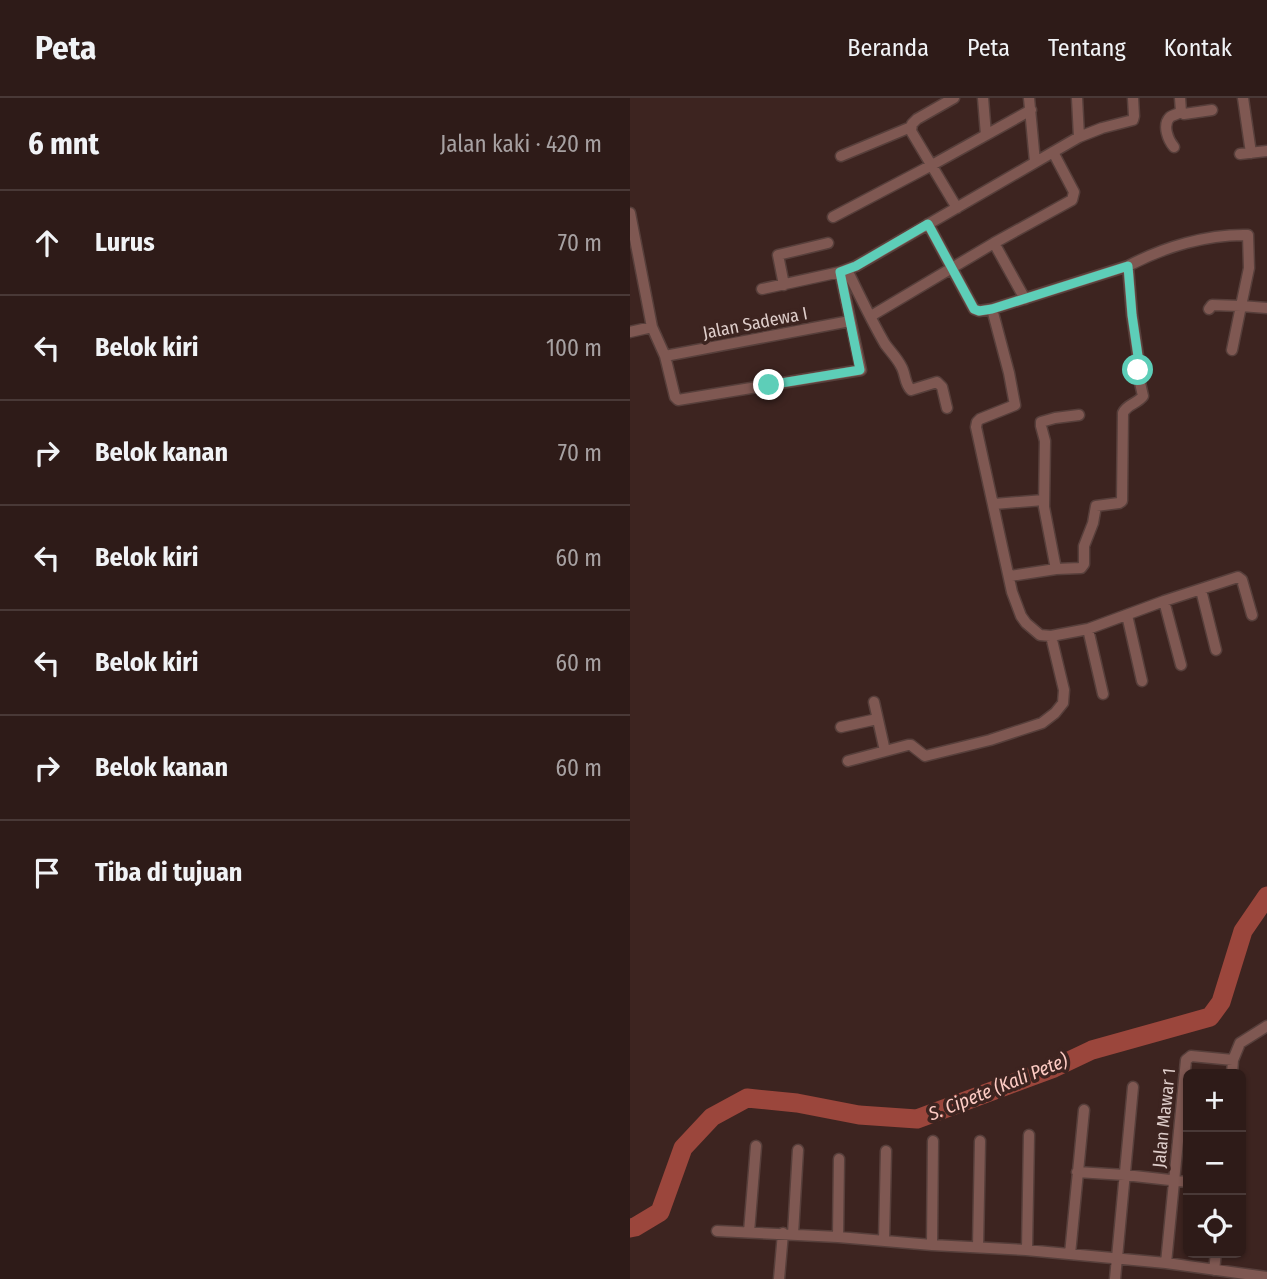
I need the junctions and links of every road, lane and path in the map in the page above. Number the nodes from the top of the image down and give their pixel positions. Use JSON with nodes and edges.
{"nodes":[{"id":1,"x":954,"y":98,"type":"edge"},
{"id":2,"x":983,"y":98,"type":"edge"},
{"id":3,"x":1030,"y":98,"type":"edge"},
{"id":4,"x":1077,"y":98,"type":"edge"},
{"id":5,"x":1133,"y":98,"type":"edge"},
{"id":6,"x":1180,"y":98,"type":"edge"},
{"id":7,"x":1243,"y":98,"type":"edge"},
{"id":8,"x":1031,"y":110,"type":"junction"},
{"id":9,"x":1212,"y":110,"type":"dead end"},
{"id":10,"x":1181,"y":112,"type":"junction"},
{"id":11,"x":911,"y":127,"type":"junction"},
{"id":12,"x":986,"y":135,"type":"junction"},
{"id":13,"x":1079,"y":137,"type":"junction"},
{"id":14,"x":1174,"y":147,"type":"dead end"},
{"id":15,"x":1267,"y":151,"type":"edge"},
{"id":16,"x":1053,"y":152,"type":"junction"},
{"id":17,"x":841,"y":156,"type":"dead end"},
{"id":18,"x":1035,"y":162,"type":"junction"},
{"id":19,"x":932,"y":165,"type":"junction"},
{"id":20,"x":957,"y":208,"type":"junction"},
{"id":21,"x":630,"y":213,"type":"edge"},
{"id":22,"x":833,"y":216,"type":"dead end"},
{"id":23,"x":928,"y":224,"type":"junction"},
{"id":24,"x":828,"y":243,"type":"dead end"},
{"id":25,"x":995,"y":243,"type":"junction"},
{"id":26,"x":1128,"y":266,"type":"junction"},
{"id":27,"x":953,"y":268,"type":"junction"},
{"id":28,"x":843,"y":271,"type":"junction"},
{"id":29,"x":784,"y":285,"type":"junction"},
{"id":30,"x":762,"y":289,"type":"dead end"},
{"id":31,"x":1025,"y":299,"type":"junction"},
{"id":32,"x":1241,"y":306,"type":"junction"},
{"id":33,"x":1267,"y":308,"type":"edge"},
{"id":34,"x":992,"y":309,"type":"junction"},
{"id":35,"x":1209,"y":309,"type":"dead end"},
{"id":36,"x":871,"y":316,"type":"junction"},
{"id":37,"x":850,"y":321,"type":"junction"},
{"id":38,"x":652,"y":327,"type":"junction"},
{"id":39,"x":630,"y":332,"type":"edge"},
{"id":40,"x":1232,"y":350,"type":"dead end"},
{"id":41,"x":665,"y":356,"type":"junction"},
{"id":42,"x":947,"y":408,"type":"dead end"},
{"id":43,"x":1079,"y":415,"type":"dead end"},
{"id":44,"x":1044,"y":500,"type":"junction"},
{"id":45,"x":994,"y":504,"type":"junction"},
{"id":46,"x":1055,"y":569,"type":"junction"},
{"id":47,"x":1010,"y":576,"type":"junction"},
{"id":48,"x":1201,"y":590,"type":"junction"},
{"id":49,"x":1164,"y":601,"type":"junction"},
{"id":50,"x":1127,"y":615,"type":"junction"},
{"id":51,"x":1252,"y":615,"type":"dead end"},
{"id":52,"x":1088,"y":629,"type":"junction"},
{"id":53,"x":1051,"y":636,"type":"junction"},
{"id":54,"x":1216,"y":650,"type":"dead end"},
{"id":55,"x":1181,"y":665,"type":"dead end"},
{"id":56,"x":1142,"y":681,"type":"dead end"},
{"id":57,"x":1103,"y":694,"type":"dead end"},
{"id":58,"x":874,"y":702,"type":"dead end"},
{"id":59,"x":877,"y":719,"type":"junction"},
{"id":60,"x":841,"y":727,"type":"dead end"},
{"id":61,"x":885,"y":751,"type":"junction"},
{"id":62,"x":848,"y":761,"type":"dead end"},
{"id":63,"x":1267,"y":1026,"type":"edge"},
{"id":64,"x":1233,"y":1060,"type":"junction"},
{"id":65,"x":1232,"y":1069,"type":"edge"},
{"id":66,"x":1133,"y":1087,"type":"dead end"},
{"id":67,"x":1084,"y":1110,"type":"dead end"},
{"id":68,"x":1029,"y":1135,"type":"dead end"},
{"id":69,"x":933,"y":1141,"type":"dead end"},
{"id":70,"x":980,"y":1141,"type":"dead end"},
{"id":71,"x":755,"y":1146,"type":"dead end"},
{"id":72,"x":798,"y":1150,"type":"dead end"},
{"id":73,"x":886,"y":1152,"type":"dead end"},
{"id":74,"x":839,"y":1159,"type":"dead end"},
{"id":75,"x":1077,"y":1172,"type":"junction"},
{"id":76,"x":1125,"y":1175,"type":"junction"},
{"id":77,"x":1173,"y":1180,"type":"junction"},
{"id":78,"x":1183,"y":1181,"type":"edge"},
{"id":79,"x":717,"y":1231,"type":"dead end"},
{"id":80,"x":749,"y":1232,"type":"junction"},
{"id":81,"x":788,"y":1234,"type":"junction"},
{"id":82,"x":838,"y":1237,"type":"junction"},
{"id":83,"x":884,"y":1241,"type":"junction"},
{"id":84,"x":932,"y":1245,"type":"junction"},
{"id":85,"x":978,"y":1247,"type":"junction"},
{"id":86,"x":1027,"y":1250,"type":"junction"},
{"id":87,"x":1070,"y":1254,"type":"junction"},
{"id":88,"x":1116,"y":1258,"type":"junction"},
{"id":89,"x":1215,"y":1258,"type":"edge"},
{"id":90,"x":1166,"y":1263,"type":"junction"},
{"id":91,"x":1214,"y":1270,"type":"junction"},
{"id":92,"x":1267,"y":1277,"type":"edge"},
{"id":93,"x":779,"y":1279,"type":"edge"},
{"id":94,"x":1115,"y":1279,"type":"edge"}],
"edges":[{"from":1,"to":11,"type":"street"},
{"from":2,"to":12,"type":"street"},
{"from":3,"to":8,"type":"street"},
{"from":4,"to":13,"type":"street"},
{"from":5,"to":13,"type":"street"},
{"from":6,"to":10,"type":"street"},
{"from":7,"to":15,"type":"street"},
{"from":8,"to":12,"type":"street"},
{"from":8,"to":18,"type":"street"},
{"from":9,"to":10,"type":"street"},
{"from":10,"to":14,"type":"street"},
{"from":11,"to":17,"type":"street"},
{"from":11,"to":19,"type":"street"},
{"from":12,"to":19,"type":"street"},
{"from":13,"to":16,"type":"street"},
{"from":16,"to":18,"type":"street"},
{"from":16,"to":25,"type":"street"},
{"from":18,"to":20,"type":"street"},
{"from":19,"to":20,"type":"street"},
{"from":19,"to":22,"type":"street"},
{"from":20,"to":23,"type":"street"},
{"from":21,"to":38,"type":"street"},
{"from":23,"to":27,"type":"street"},
{"from":23,"to":28,"type":"street"},
{"from":24,"to":29,"type":"street"},
{"from":25,"to":27,"type":"street"},
{"from":25,"to":31,"type":"street"},
{"from":26,"to":31,"type":"street"},
{"from":26,"to":32,"type":"street"},
{"from":26,"to":46,"type":"street"},
{"from":27,"to":34,"type":"street"},
{"from":27,"to":36,"type":"street"},
{"from":28,"to":29,"type":"street"},
{"from":28,"to":36,"type":"street"},
{"from":28,"to":37,"type":"street"},
{"from":29,"to":30,"type":"street"},
{"from":31,"to":34,"type":"street"},
{"from":32,"to":33,"type":"street"},
{"from":32,"to":35,"type":"street"},
{"from":32,"to":40,"type":"street"},
{"from":34,"to":45,"type":"street"},
{"from":36,"to":42,"type":"street"},
{"from":37,"to":41,"type":"street","name":"Jalan Sadewa I"},
{"from":37,"to":41,"type":"street"},
{"from":38,"to":39,"type":"street"},
{"from":38,"to":41,"type":"street"},
{"from":43,"to":44,"type":"street"},
{"from":44,"to":45,"type":"street"},
{"from":44,"to":46,"type":"street"},
{"from":45,"to":47,"type":"street"},
{"from":46,"to":47,"type":"street"},
{"from":47,"to":53,"type":"street"},
{"from":48,"to":49,"type":"street"},
{"from":48,"to":51,"type":"street"},
{"from":48,"to":54,"type":"street"},
{"from":49,"to":50,"type":"street"},
{"from":49,"to":55,"type":"street"},
{"from":50,"to":52,"type":"street"},
{"from":50,"to":56,"type":"street"},
{"from":52,"to":53,"type":"street"},
{"from":52,"to":57,"type":"street"},
{"from":53,"to":61,"type":"street"},
{"from":58,"to":59,"type":"street"},
{"from":59,"to":60,"type":"street"},
{"from":59,"to":61,"type":"street"},
{"from":61,"to":62,"type":"street"},
{"from":63,"to":64,"type":"street"},
{"from":64,"to":65,"type":"street"},
{"from":64,"to":77,"type":"street","name":"Jalan Mawar 1"},
{"from":66,"to":76,"type":"street"},
{"from":67,"to":75,"type":"street"},
{"from":68,"to":86,"type":"street"},
{"from":69,"to":84,"type":"street"},
{"from":70,"to":85,"type":"street"},
{"from":71,"to":80,"type":"street"},
{"from":72,"to":81,"type":"street"},
{"from":73,"to":83,"type":"street"},
{"from":74,"to":82,"type":"street"},
{"from":75,"to":76,"type":"street"},
{"from":75,"to":87,"type":"street"},
{"from":76,"to":77,"type":"street"},
{"from":76,"to":88,"type":"street"},
{"from":77,"to":78,"type":"street"},
{"from":77,"to":90,"type":"street","name":"Jalan Mawar 1"},
{"from":79,"to":80,"type":"street"},
{"from":80,"to":81,"type":"street"},
{"from":81,"to":82,"type":"street"},
{"from":81,"to":93,"type":"street"},
{"from":82,"to":83,"type":"street"},
{"from":83,"to":84,"type":"street"},
{"from":84,"to":85,"type":"street"},
{"from":85,"to":86,"type":"street"},
{"from":86,"to":87,"type":"street"},
{"from":87,"to":88,"type":"street"},
{"from":88,"to":90,"type":"street"},
{"from":88,"to":94,"type":"street"},
{"from":89,"to":91,"type":"street"},
{"from":90,"to":91,"type":"street"},
{"from":91,"to":92,"type":"street"}]}
